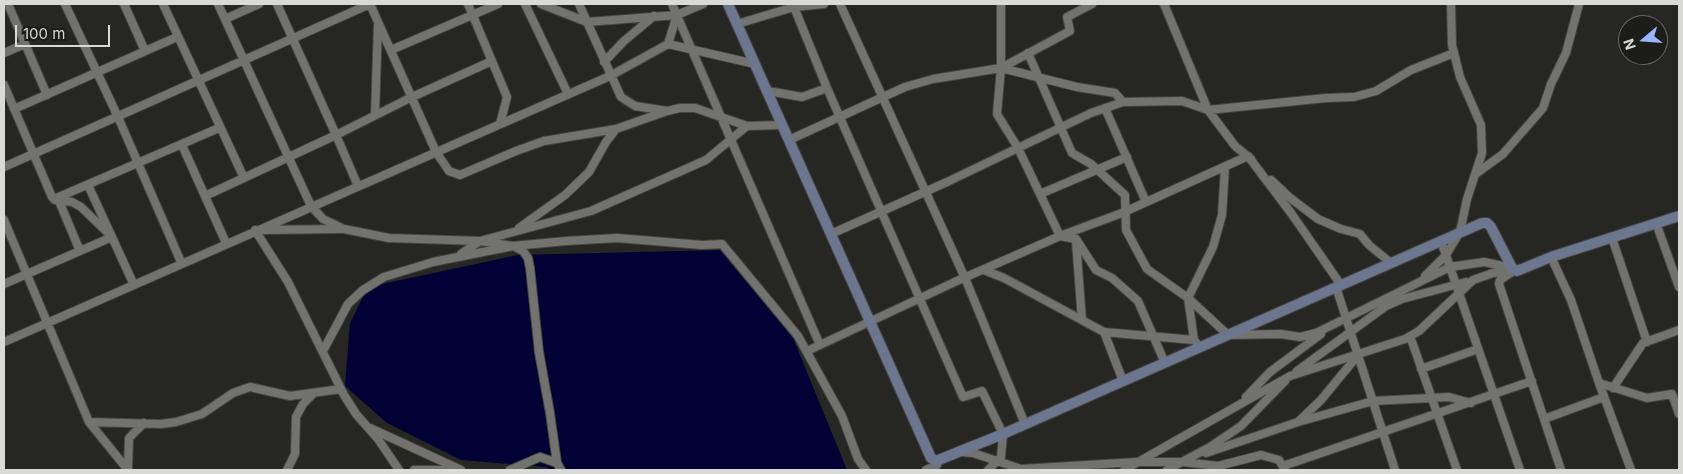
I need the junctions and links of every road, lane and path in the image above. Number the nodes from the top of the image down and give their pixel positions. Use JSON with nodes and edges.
{"nodes":[{"id":1,"x":8,"y":4,"type":"edge"},
{"id":2,"x":65,"y":4,"type":"edge"},
{"id":3,"x":124,"y":4,"type":"edge"},
{"id":4,"x":163,"y":4,"type":"edge"},
{"id":5,"x":218,"y":4,"type":"edge"},
{"id":6,"x":259,"y":4,"type":"edge"},
{"id":7,"x":277,"y":4,"type":"edge"},
{"id":8,"x":370,"y":4,"type":"edge"},
{"id":9,"x":468,"y":4,"type":"edge"},
{"id":10,"x":498,"y":4,"type":"edge"},
{"id":11,"x":525,"y":4,"type":"edge"},
{"id":12,"x":541,"y":4,"type":"edge"},
{"id":13,"x":579,"y":4,"type":"edge"},
{"id":14,"x":672,"y":4,"type":"edge"},
{"id":15,"x":703,"y":4,"type":"edge"},
{"id":16,"x":728,"y":4,"type":"edge"},
{"id":17,"x":824,"y":4,"type":"edge"},
{"id":18,"x":840,"y":4,"type":"edge"},
{"id":19,"x":1001,"y":4,"type":"edge"},
{"id":20,"x":1092,"y":4,"type":"edge"},
{"id":21,"x":1164,"y":4,"type":"edge"},
{"id":22,"x":1451,"y":4,"type":"edge"},
{"id":23,"x":1579,"y":4,"type":"edge"},
{"id":24,"x":794,"y":6,"type":"junction"},
{"id":25,"x":472,"y":15,"type":"junction"},
{"id":26,"x":655,"y":15,"type":"junction"},
{"id":27,"x":676,"y":15,"type":"junction"},
{"id":28,"x":225,"y":19,"type":"junction"},
{"id":29,"x":378,"y":22,"type":"junction"},
{"id":30,"x":588,"y":22,"type":"junction"},
{"id":31,"x":737,"y":24,"type":"junction"},
{"id":32,"x":177,"y":36,"type":"junction"},
{"id":33,"x":292,"y":39,"type":"junction"},
{"id":34,"x":25,"y":44,"type":"junction"},
{"id":35,"x":668,"y":44,"type":"junction"},
{"id":36,"x":692,"y":49,"type":"junction"},
{"id":37,"x":391,"y":50,"type":"junction"},
{"id":38,"x":145,"y":51,"type":"junction"},
{"id":39,"x":4,"y":53,"type":"edge"},
{"id":40,"x":1028,"y":53,"type":"junction"},
{"id":41,"x":1454,"y":53,"type":"junction"},
{"id":42,"x":244,"y":60,"type":"junction"},
{"id":43,"x":492,"y":61,"type":"junction"},
{"id":44,"x":604,"y":62,"type":"junction"},
{"id":45,"x":755,"y":64,"type":"junction"},
{"id":46,"x":1002,"y":68,"type":"junction"},
{"id":47,"x":96,"y":73,"type":"junction"},
{"id":48,"x":610,"y":76,"type":"junction"},
{"id":49,"x":1039,"y":78,"type":"junction"},
{"id":50,"x":197,"y":81,"type":"junction"},
{"id":51,"x":4,"y":85,"type":"edge"},
{"id":52,"x":827,"y":88,"type":"junction"},
{"id":53,"x":768,"y":91,"type":"junction"},
{"id":54,"x":568,"y":94,"type":"junction"},
{"id":55,"x":47,"y":95,"type":"junction"},
{"id":56,"x":412,"y":97,"type":"junction"},
{"id":57,"x":881,"y":98,"type":"junction"},
{"id":58,"x":1123,"y":102,"type":"junction"},
{"id":59,"x":1105,"y":108,"type":"junction"},
{"id":60,"x":14,"y":109,"type":"junction"},
{"id":61,"x":1208,"y":110,"type":"junction"},
{"id":62,"x":667,"y":111,"type":"junction"},
{"id":63,"x":374,"y":115,"type":"junction"},
{"id":64,"x":720,"y":116,"type":"junction"},
{"id":65,"x":840,"y":116,"type":"junction"},
{"id":66,"x":118,"y":117,"type":"junction"},
{"id":67,"x":500,"y":124,"type":"junction"},
{"id":68,"x":782,"y":125,"type":"junction"},
{"id":69,"x":747,"y":126,"type":"junction"},
{"id":70,"x":1061,"y":127,"type":"junction"},
{"id":71,"x":219,"y":128,"type":"junction"},
{"id":72,"x":616,"y":129,"type":"junction"},
{"id":73,"x":336,"y":135,"type":"junction"},
{"id":74,"x":731,"y":140,"type":"junction"},
{"id":75,"x":789,"y":140,"type":"junction"},
{"id":76,"x":182,"y":145,"type":"junction"},
{"id":77,"x":1018,"y":148,"type":"junction"},
{"id":78,"x":436,"y":152,"type":"junction"},
{"id":79,"x":33,"y":154,"type":"junction"},
{"id":80,"x":1248,"y":156,"type":"junction"},
{"id":81,"x":1127,"y":157,"type":"junction"},
{"id":82,"x":289,"y":158,"type":"junction"},
{"id":83,"x":138,"y":164,"type":"junction"},
{"id":84,"x":4,"y":167,"type":"edge"},
{"id":85,"x":1225,"y":167,"type":"junction"},
{"id":86,"x":1097,"y":170,"type":"junction"},
{"id":87,"x":1475,"y":174,"type":"junction"},
{"id":88,"x":244,"y":178,"type":"junction"},
{"id":89,"x":88,"y":184,"type":"junction"},
{"id":90,"x":358,"y":186,"type":"junction"},
{"id":91,"x":926,"y":191,"type":"junction"},
{"id":92,"x":1040,"y":194,"type":"junction"},
{"id":93,"x":205,"y":196,"type":"junction"},
{"id":94,"x":57,"y":200,"type":"junction"},
{"id":95,"x":1146,"y":202,"type":"junction"},
{"id":96,"x":311,"y":206,"type":"junction"},
{"id":97,"x":882,"y":211,"type":"junction"},
{"id":98,"x":1125,"y":212,"type":"junction"},
{"id":99,"x":1679,"y":216,"type":"edge"},
{"id":100,"x":4,"y":220,"type":"edge"},
{"id":101,"x":1656,"y":223,"type":"junction"},
{"id":102,"x":344,"y":229,"type":"junction"},
{"id":103,"x":255,"y":230,"type":"junction"},
{"id":104,"x":514,"y":232,"type":"junction"},
{"id":105,"x":1460,"y":232,"type":"junction"},
{"id":106,"x":831,"y":234,"type":"junction"},
{"id":107,"x":1060,"y":236,"type":"junction"},
{"id":108,"x":112,"y":237,"type":"junction"},
{"id":109,"x":1612,"y":238,"type":"junction"},
{"id":110,"x":1076,"y":239,"type":"junction"},
{"id":111,"x":480,"y":241,"type":"junction"},
{"id":112,"x":1441,"y":241,"type":"junction"},
{"id":113,"x":226,"y":243,"type":"junction"},
{"id":114,"x":514,"y":246,"type":"junction"},
{"id":115,"x":80,"y":251,"type":"junction"},
{"id":116,"x":1446,"y":255,"type":"junction"},
{"id":117,"x":457,"y":257,"type":"junction"},
{"id":118,"x":1551,"y":257,"type":"junction"},
{"id":119,"x":181,"y":262,"type":"junction"},
{"id":120,"x":1391,"y":263,"type":"junction"},
{"id":121,"x":1450,"y":267,"type":"junction"},
{"id":122,"x":1513,"y":269,"type":"junction"},
{"id":123,"x":984,"y":270,"type":"junction"},
{"id":124,"x":27,"y":275,"type":"junction"},
{"id":125,"x":965,"y":278,"type":"junction"},
{"id":126,"x":1421,"y":280,"type":"junction"},
{"id":127,"x":4,"y":284,"type":"edge"},
{"id":128,"x":134,"y":285,"type":"junction"},
{"id":129,"x":1338,"y":286,"type":"junction"},
{"id":130,"x":1679,"y":287,"type":"edge"},
{"id":131,"x":1457,"y":288,"type":"junction"},
{"id":132,"x":1188,"y":298,"type":"junction"},
{"id":133,"x":920,"y":299,"type":"junction"},
{"id":134,"x":1402,"y":299,"type":"junction"},
{"id":135,"x":1342,"y":319,"type":"junction"},
{"id":136,"x":1082,"y":320,"type":"junction"},
{"id":137,"x":870,"y":322,"type":"junction"},
{"id":138,"x":48,"y":324,"type":"junction"},
{"id":139,"x":1679,"y":330,"type":"edge"},
{"id":140,"x":1104,"y":332,"type":"junction"},
{"id":141,"x":1350,"y":332,"type":"junction"},
{"id":142,"x":1228,"y":335,"type":"junction"},
{"id":143,"x":1154,"y":336,"type":"junction"},
{"id":144,"x":1410,"y":336,"type":"junction"},
{"id":145,"x":4,"y":342,"type":"edge"},
{"id":146,"x":1646,"y":342,"type":"junction"},
{"id":147,"x":1197,"y":343,"type":"junction"},
{"id":148,"x":820,"y":345,"type":"junction"},
{"id":149,"x":1478,"y":349,"type":"junction"},
{"id":150,"x":324,"y":351,"type":"junction"},
{"id":151,"x":807,"y":351,"type":"junction"},
{"id":152,"x":1358,"y":355,"type":"junction"},
{"id":153,"x":1165,"y":363,"type":"junction"},
{"id":154,"x":1421,"y":369,"type":"junction"},
{"id":155,"x":1290,"y":376,"type":"junction"},
{"id":156,"x":1123,"y":381,"type":"junction"},
{"id":157,"x":1532,"y":381,"type":"junction"},
{"id":158,"x":1599,"y":383,"type":"junction"},
{"id":159,"x":1613,"y":388,"type":"junction"},
{"id":160,"x":341,"y":389,"type":"junction"},
{"id":161,"x":1676,"y":393,"type":"edge"},
{"id":162,"x":314,"y":394,"type":"junction"},
{"id":163,"x":1494,"y":395,"type":"junction"},
{"id":164,"x":1431,"y":398,"type":"junction"},
{"id":165,"x":1604,"y":398,"type":"junction"},
{"id":166,"x":1373,"y":401,"type":"junction"},
{"id":167,"x":1240,"y":403,"type":"junction"},
{"id":168,"x":1470,"y":403,"type":"junction"},
{"id":169,"x":1679,"y":414,"type":"edge"},
{"id":170,"x":1437,"y":415,"type":"junction"},
{"id":171,"x":1544,"y":419,"type":"junction"},
{"id":172,"x":89,"y":422,"type":"junction"},
{"id":173,"x":1298,"y":422,"type":"junction"},
{"id":174,"x":144,"y":423,"type":"junction"},
{"id":175,"x":1025,"y":424,"type":"junction"},
{"id":176,"x":366,"y":426,"type":"junction"},
{"id":177,"x":1383,"y":433,"type":"junction"},
{"id":178,"x":1003,"y":434,"type":"junction"},
{"id":179,"x":961,"y":452,"type":"junction"},
{"id":180,"x":1187,"y":460,"type":"junction"},
{"id":181,"x":996,"y":462,"type":"junction"},
{"id":182,"x":1136,"y":462,"type":"junction"},
{"id":183,"x":937,"y":465,"type":"edge"},
{"id":184,"x":559,"y":467,"type":"edge"},
{"id":185,"x":1284,"y":468,"type":"edge"},
{"id":186,"x":128,"y":470,"type":"edge"},
{"id":187,"x":287,"y":470,"type":"edge"},
{"id":188,"x":399,"y":470,"type":"edge"},
{"id":189,"x":414,"y":470,"type":"edge"},
{"id":190,"x":449,"y":470,"type":"edge"},
{"id":191,"x":461,"y":470,"type":"edge"},
{"id":192,"x":510,"y":470,"type":"edge"},
{"id":193,"x":866,"y":470,"type":"edge"},
{"id":194,"x":926,"y":470,"type":"edge"},
{"id":195,"x":988,"y":470,"type":"edge"},
{"id":196,"x":1124,"y":470,"type":"edge"},
{"id":197,"x":1167,"y":470,"type":"edge"},
{"id":198,"x":1395,"y":470,"type":"edge"},
{"id":199,"x":1457,"y":470,"type":"edge"},
{"id":200,"x":1520,"y":470,"type":"edge"},
{"id":201,"x":1562,"y":470,"type":"edge"},
{"id":202,"x":1631,"y":470,"type":"edge"}],
"edges":[{"from":1,"to":34,"type":"street"},
{"from":2,"to":47,"type":"street"},
{"from":3,"to":38,"type":"street"},
{"from":4,"to":32,"type":"street"},
{"from":5,"to":28,"type":"street"},
{"from":6,"to":28,"type":"street"},
{"from":7,"to":33,"type":"street"},
{"from":8,"to":29,"type":"street"},
{"from":8,"to":33,"type":"street"},
{"from":9,"to":25,"type":"street"},
{"from":10,"to":25,"type":"street"},
{"from":11,"to":54,"type":"street"},
{"from":12,"to":30,"type":"street"},
{"from":13,"to":30,"type":"street"},
{"from":14,"to":27,"type":"street"},
{"from":15,"to":27,"type":"street"},
{"from":16,"to":31,"type":"street"},
{"from":17,"to":24,"type":"street"},
{"from":18,"to":57,"type":"street"},
{"from":19,"to":46,"type":"street"},
{"from":20,"to":40,"type":"street"},
{"from":21,"to":61,"type":"street"},
{"from":22,"to":41,"type":"street"},
{"from":23,"to":87,"type":"street"},
{"from":24,"to":31,"type":"street"},
{"from":24,"to":52,"type":"street"},
{"from":25,"to":37,"type":"street"},
{"from":25,"to":43,"type":"street"},
{"from":26,"to":27,"type":"street"},
{"from":26,"to":30,"type":"street"},
{"from":26,"to":44,"type":"street"},
{"from":27,"to":35,"type":"street"},
{"from":27,"to":36,"type":"street"},
{"from":28,"to":42,"type":"street"},
{"from":29,"to":37,"type":"street"},
{"from":29,"to":63,"type":"street"},
{"from":30,"to":44,"type":"street"},
{"from":31,"to":45,"type":"street"},
{"from":32,"to":38,"type":"street"},
{"from":32,"to":50,"type":"street"},
{"from":33,"to":42,"type":"street"},
{"from":33,"to":73,"type":"street"},
{"from":34,"to":39,"type":"street"},
{"from":34,"to":55,"type":"street"},
{"from":35,"to":36,"type":"street"},
{"from":35,"to":48,"type":"street"},
{"from":36,"to":45,"type":"street"},
{"from":36,"to":64,"type":"street"},
{"from":37,"to":56,"type":"street"},
{"from":38,"to":47,"type":"street"},
{"from":40,"to":46,"type":"street"},
{"from":40,"to":49,"type":"street"},
{"from":41,"to":61,"type":"street"},
{"from":41,"to":87,"type":"street"},
{"from":42,"to":50,"type":"street"},
{"from":42,"to":82,"type":"street"},
{"from":43,"to":56,"type":"street"},
{"from":43,"to":67,"type":"street"},
{"from":44,"to":48,"type":"street"},
{"from":45,"to":53,"type":"street"},
{"from":46,"to":49,"type":"street"},
{"from":46,"to":57,"type":"street"},
{"from":46,"to":77,"type":"street"},
{"from":47,"to":55,"type":"street"},
{"from":47,"to":66,"type":"street"},
{"from":48,"to":54,"type":"street"},
{"from":48,"to":62,"type":"street"},
{"from":49,"to":58,"type":"street"},
{"from":49,"to":70,"type":"street"},
{"from":50,"to":66,"type":"street"},
{"from":50,"to":71,"type":"street"},
{"from":51,"to":60,"type":"street"},
{"from":52,"to":53,"type":"street"},
{"from":52,"to":65,"type":"street"},
{"from":53,"to":68,"type":"street"},
{"from":54,"to":67,"type":"street"},
{"from":55,"to":60,"type":"street"},
{"from":56,"to":63,"type":"street"},
{"from":56,"to":78,"type":"street"},
{"from":57,"to":65,"type":"street"},
{"from":57,"to":91,"type":"street"},
{"from":58,"to":59,"type":"street"},
{"from":58,"to":61,"type":"street"},
{"from":59,"to":70,"type":"street"},
{"from":59,"to":81,"type":"street"},
{"from":60,"to":79,"type":"street"},
{"from":61,"to":80,"type":"street"},
{"from":62,"to":64,"type":"street"},
{"from":62,"to":72,"type":"street"},
{"from":63,"to":73,"type":"street"},
{"from":64,"to":69,"type":"street"},
{"from":64,"to":74,"type":"street"},
{"from":65,"to":75,"type":"street"},
{"from":65,"to":97,"type":"street"},
{"from":66,"to":79,"type":"street"},
{"from":66,"to":83,"type":"street"},
{"from":67,"to":78,"type":"street"},
{"from":68,"to":69,"type":"street"},
{"from":68,"to":75,"type":"street"},
{"from":69,"to":74,"type":"street"},
{"from":70,"to":77,"type":"street"},
{"from":70,"to":86,"type":"street"},
{"from":71,"to":76,"type":"street"},
{"from":71,"to":88,"type":"street"},
{"from":72,"to":78,"type":"street"},
{"from":72,"to":104,"type":"street"},
{"from":73,"to":82,"type":"street"},
{"from":73,"to":90,"type":"street"},
{"from":74,"to":104,"type":"street"},
{"from":74,"to":148,"type":"street"},
{"from":75,"to":106,"type":"street"},
{"from":76,"to":83,"type":"street"},
{"from":76,"to":93,"type":"street"},
{"from":77,"to":91,"type":"street"},
{"from":77,"to":92,"type":"street"},
{"from":78,"to":90,"type":"street"},
{"from":79,"to":84,"type":"street"},
{"from":79,"to":94,"type":"street"},
{"from":80,"to":85,"type":"street"},
{"from":80,"to":120,"type":"street"},
{"from":80,"to":129,"type":"street"},
{"from":81,"to":86,"type":"street"},
{"from":81,"to":95,"type":"street"},
{"from":82,"to":88,"type":"street"},
{"from":82,"to":96,"type":"street"},
{"from":83,"to":89,"type":"street"},
{"from":83,"to":119,"type":"street"},
{"from":85,"to":95,"type":"street"},
{"from":85,"to":132,"type":"street"},
{"from":86,"to":92,"type":"street"},
{"from":86,"to":98,"type":"street"},
{"from":87,"to":105,"type":"street"},
{"from":88,"to":93,"type":"street"},
{"from":89,"to":94,"type":"street"},
{"from":89,"to":108,"type":"street"},
{"from":90,"to":96,"type":"street"},
{"from":91,"to":97,"type":"street"},
{"from":91,"to":125,"type":"street"},
{"from":92,"to":107,"type":"street"},
{"from":93,"to":113,"type":"street"},
{"from":94,"to":108,"type":"street"},
{"from":94,"to":115,"type":"street"},
{"from":95,"to":98,"type":"street"},
{"from":96,"to":102,"type":"street"},
{"from":96,"to":103,"type":"street"},
{"from":97,"to":106,"type":"street"},
{"from":97,"to":133,"type":"street"},
{"from":98,"to":107,"type":"street"},
{"from":98,"to":132,"type":"street"},
{"from":99,"to":101,"type":"street"},
{"from":100,"to":124,"type":"street"},
{"from":101,"to":109,"type":"street"},
{"from":101,"to":130,"type":"street"},
{"from":102,"to":103,"type":"street"},
{"from":102,"to":111,"type":"street"},
{"from":103,"to":113,"type":"street"},
{"from":103,"to":150,"type":"street"},
{"from":104,"to":111,"type":"street"},
{"from":105,"to":112,"type":"street"},
{"from":105,"to":116,"type":"street"},
{"from":105,"to":122,"type":"street"},
{"from":106,"to":137,"type":"street"},
{"from":107,"to":110,"type":"street"},
{"from":107,"to":123,"type":"street"},
{"from":108,"to":115,"type":"street"},
{"from":108,"to":128,"type":"street"},
{"from":109,"to":118,"type":"street"},
{"from":109,"to":146,"type":"street"},
{"from":110,"to":136,"type":"street"},
{"from":110,"to":143,"type":"street"},
{"from":111,"to":114,"type":"street"},
{"from":111,"to":117,"type":"street"},
{"from":112,"to":116,"type":"street"},
{"from":112,"to":120,"type":"street"},
{"from":113,"to":119,"type":"street"},
{"from":114,"to":117,"type":"street"},
{"from":114,"to":151,"type":"street"},
{"from":114,"to":184,"type":"street"},
{"from":115,"to":124,"type":"street"},
{"from":116,"to":121,"type":"street"},
{"from":116,"to":126,"type":"street"},
{"from":117,"to":150,"type":"street"},
{"from":118,"to":122,"type":"street"},
{"from":118,"to":158,"type":"street"},
{"from":119,"to":128,"type":"street"},
{"from":120,"to":129,"type":"street"},
{"from":121,"to":122,"type":"street"},
{"from":121,"to":126,"type":"street"},
{"from":121,"to":131,"type":"street"},
{"from":122,"to":131,"type":"street"},
{"from":122,"to":157,"type":"street"},
{"from":123,"to":125,"type":"street"},
{"from":123,"to":136,"type":"street"},
{"from":124,"to":127,"type":"street"},
{"from":124,"to":138,"type":"street"},
{"from":125,"to":133,"type":"street"},
{"from":125,"to":175,"type":"street"},
{"from":126,"to":134,"type":"street"},
{"from":126,"to":135,"type":"street"},
{"from":128,"to":138,"type":"street"},
{"from":129,"to":135,"type":"street"},
{"from":129,"to":142,"type":"street"},
{"from":131,"to":134,"type":"street"},
{"from":131,"to":144,"type":"street"},
{"from":131,"to":149,"type":"street"},
{"from":132,"to":142,"type":"street"},
{"from":132,"to":147,"type":"street"},
{"from":133,"to":137,"type":"street"},
{"from":133,"to":178,"type":"street"},
{"from":134,"to":141,"type":"street"},
{"from":135,"to":141,"type":"street"},
{"from":135,"to":142,"type":"street"},
{"from":135,"to":167,"type":"street"},
{"from":136,"to":140,"type":"street"},
{"from":137,"to":148,"type":"street"},
{"from":137,"to":183,"type":"street"},
{"from":138,"to":145,"type":"street"},
{"from":138,"to":172,"type":"street"},
{"from":139,"to":146,"type":"street"},
{"from":140,"to":143,"type":"street"},
{"from":140,"to":156,"type":"street"},
{"from":141,"to":152,"type":"street"},
{"from":141,"to":155,"type":"street"},
{"from":142,"to":147,"type":"street"},
{"from":143,"to":147,"type":"street"},
{"from":143,"to":153,"type":"street"},
{"from":144,"to":152,"type":"street"},
{"from":144,"to":154,"type":"street"},
{"from":146,"to":159,"type":"street"},
{"from":147,"to":153,"type":"street"},
{"from":148,"to":151,"type":"street"},
{"from":149,"to":154,"type":"street"},
{"from":149,"to":163,"type":"street"},
{"from":150,"to":160,"type":"street"},
{"from":151,"to":193,"type":"street"},
{"from":152,"to":155,"type":"street"},
{"from":152,"to":166,"type":"street"},
{"from":152,"to":173,"type":"street"},
{"from":153,"to":156,"type":"street"},
{"from":154,"to":164,"type":"street"},
{"from":155,"to":167,"type":"street"},
{"from":155,"to":180,"type":"street"},
{"from":156,"to":175,"type":"street"},
{"from":157,"to":163,"type":"street"},
{"from":157,"to":171,"type":"street"},
{"from":158,"to":159,"type":"street"},
{"from":158,"to":165,"type":"street"},
{"from":159,"to":161,"type":"street"},
{"from":160,"to":162,"type":"street"},
{"from":160,"to":176,"type":"street"},
{"from":161,"to":169,"type":"street"},
{"from":162,"to":174,"type":"street"},
{"from":162,"to":187,"type":"street"},
{"from":163,"to":168,"type":"street"},
{"from":163,"to":200,"type":"street"},
{"from":164,"to":166,"type":"street"},
{"from":164,"to":168,"type":"street"},
{"from":164,"to":170,"type":"street"},
{"from":165,"to":171,"type":"street"},
{"from":165,"to":202,"type":"street"},
{"from":166,"to":173,"type":"street"},
{"from":166,"to":177,"type":"street"},
{"from":167,"to":182,"type":"street"},
{"from":168,"to":170,"type":"street"},
{"from":170,"to":177,"type":"street"},
{"from":170,"to":199,"type":"street"},
{"from":171,"to":201,"type":"street"},
{"from":172,"to":174,"type":"street"},
{"from":172,"to":186,"type":"street"},
{"from":173,"to":180,"type":"street"},
{"from":174,"to":186,"type":"street"},
{"from":175,"to":178,"type":"street"},
{"from":176,"to":188,"type":"street"},
{"from":176,"to":191,"type":"street"},
{"from":177,"to":185,"type":"street"},
{"from":177,"to":198,"type":"street"},
{"from":178,"to":179,"type":"street"},
{"from":178,"to":181,"type":"street"},
{"from":179,"to":181,"type":"street"},
{"from":179,"to":183,"type":"street"},
{"from":180,"to":182,"type":"street"},
{"from":180,"to":185,"type":"street"},
{"from":180,"to":197,"type":"street"},
{"from":181,"to":182,"type":"street"},
{"from":181,"to":195,"type":"street"},
{"from":182,"to":196,"type":"street"},
{"from":183,"to":194,"type":"street"},
{"from":184,"to":192,"type":"street"},
{"from":189,"to":190,"type":"street"}]}
